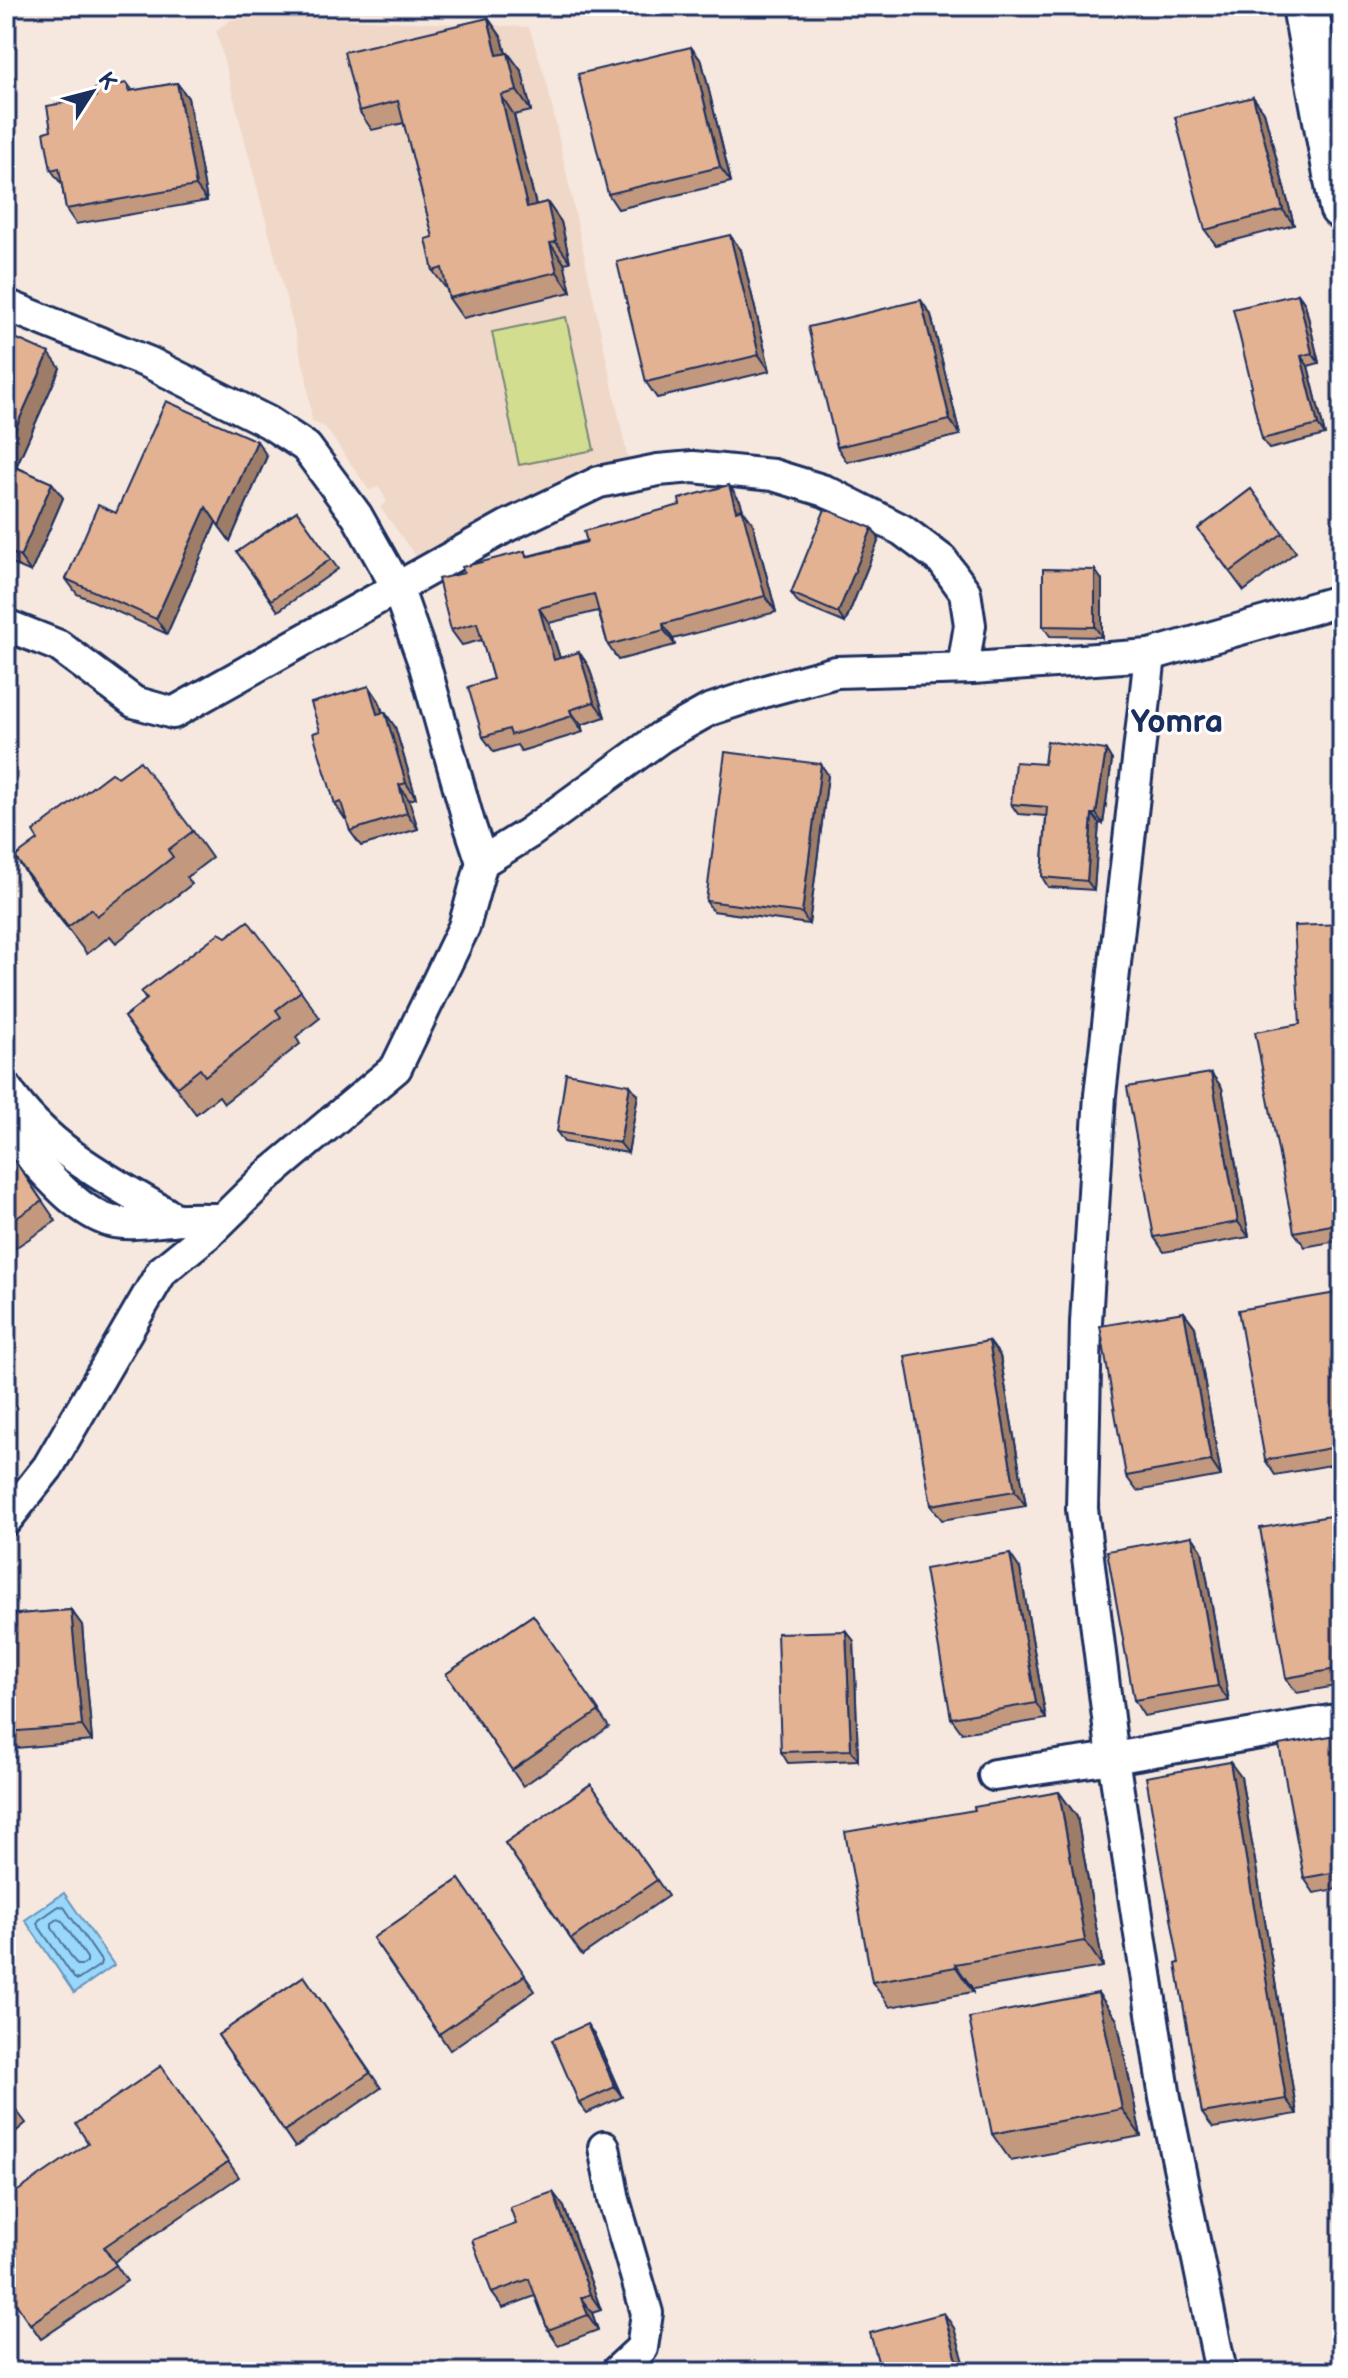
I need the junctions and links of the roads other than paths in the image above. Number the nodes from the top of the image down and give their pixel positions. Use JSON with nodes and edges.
{"nodes":[{"id":1,"x":1305,"y":6,"type":"edge"},
{"id":2,"x":1342,"y":207,"type":"edge"},
{"id":3,"x":6,"y":305,"type":"edge"},
{"id":4,"x":397,"y":587,"type":"junction"},
{"id":5,"x":1342,"y":600,"type":"edge"},
{"id":6,"x":6,"y":625,"type":"edge"},
{"id":7,"x":1150,"y":655,"type":"junction"},
{"id":8,"x":963,"y":668,"type":"junction"},
{"id":9,"x":482,"y":862,"type":"junction"},
{"id":10,"x":6,"y":1088,"type":"edge"},
{"id":11,"x":6,"y":1131,"type":"edge"},
{"id":12,"x":176,"y":1219,"type":"junction"},
{"id":13,"x":222,"y":1219,"type":"junction"},
{"id":14,"x":6,"y":1520,"type":"edge"},
{"id":15,"x":1342,"y":1719,"type":"edge"},
{"id":16,"x":1113,"y":1758,"type":"junction"},
{"id":17,"x":994,"y":1775,"type":"dead end"},
{"id":18,"x":604,"y":2147,"type":"dead end"},
{"id":19,"x":616,"y":2372,"type":"edge"},
{"id":20,"x":1221,"y":2372,"type":"edge"}],
"edges":[{"from":1,"to":2,"type":"highway"},
{"from":3,"to":4,"type":"street"},
{"from":4,"to":6,"type":"street"},
{"from":4,"to":8,"type":"street"},
{"from":4,"to":9,"type":"street"},
{"from":5,"to":7,"type":"street"},
{"from":7,"to":8,"type":"street"},
{"from":7,"to":16,"type":"street"},
{"from":8,"to":9,"type":"street"},
{"from":9,"to":13,"type":"street"},
{"from":10,"to":12,"type":"street"},
{"from":11,"to":12,"type":"street"},
{"from":12,"to":13,"type":"street"},
{"from":13,"to":14,"type":"street"},
{"from":15,"to":16,"type":"street"},
{"from":16,"to":17,"type":"street"},
{"from":16,"to":20,"type":"street"},
{"from":18,"to":19,"type":"street"}]}
